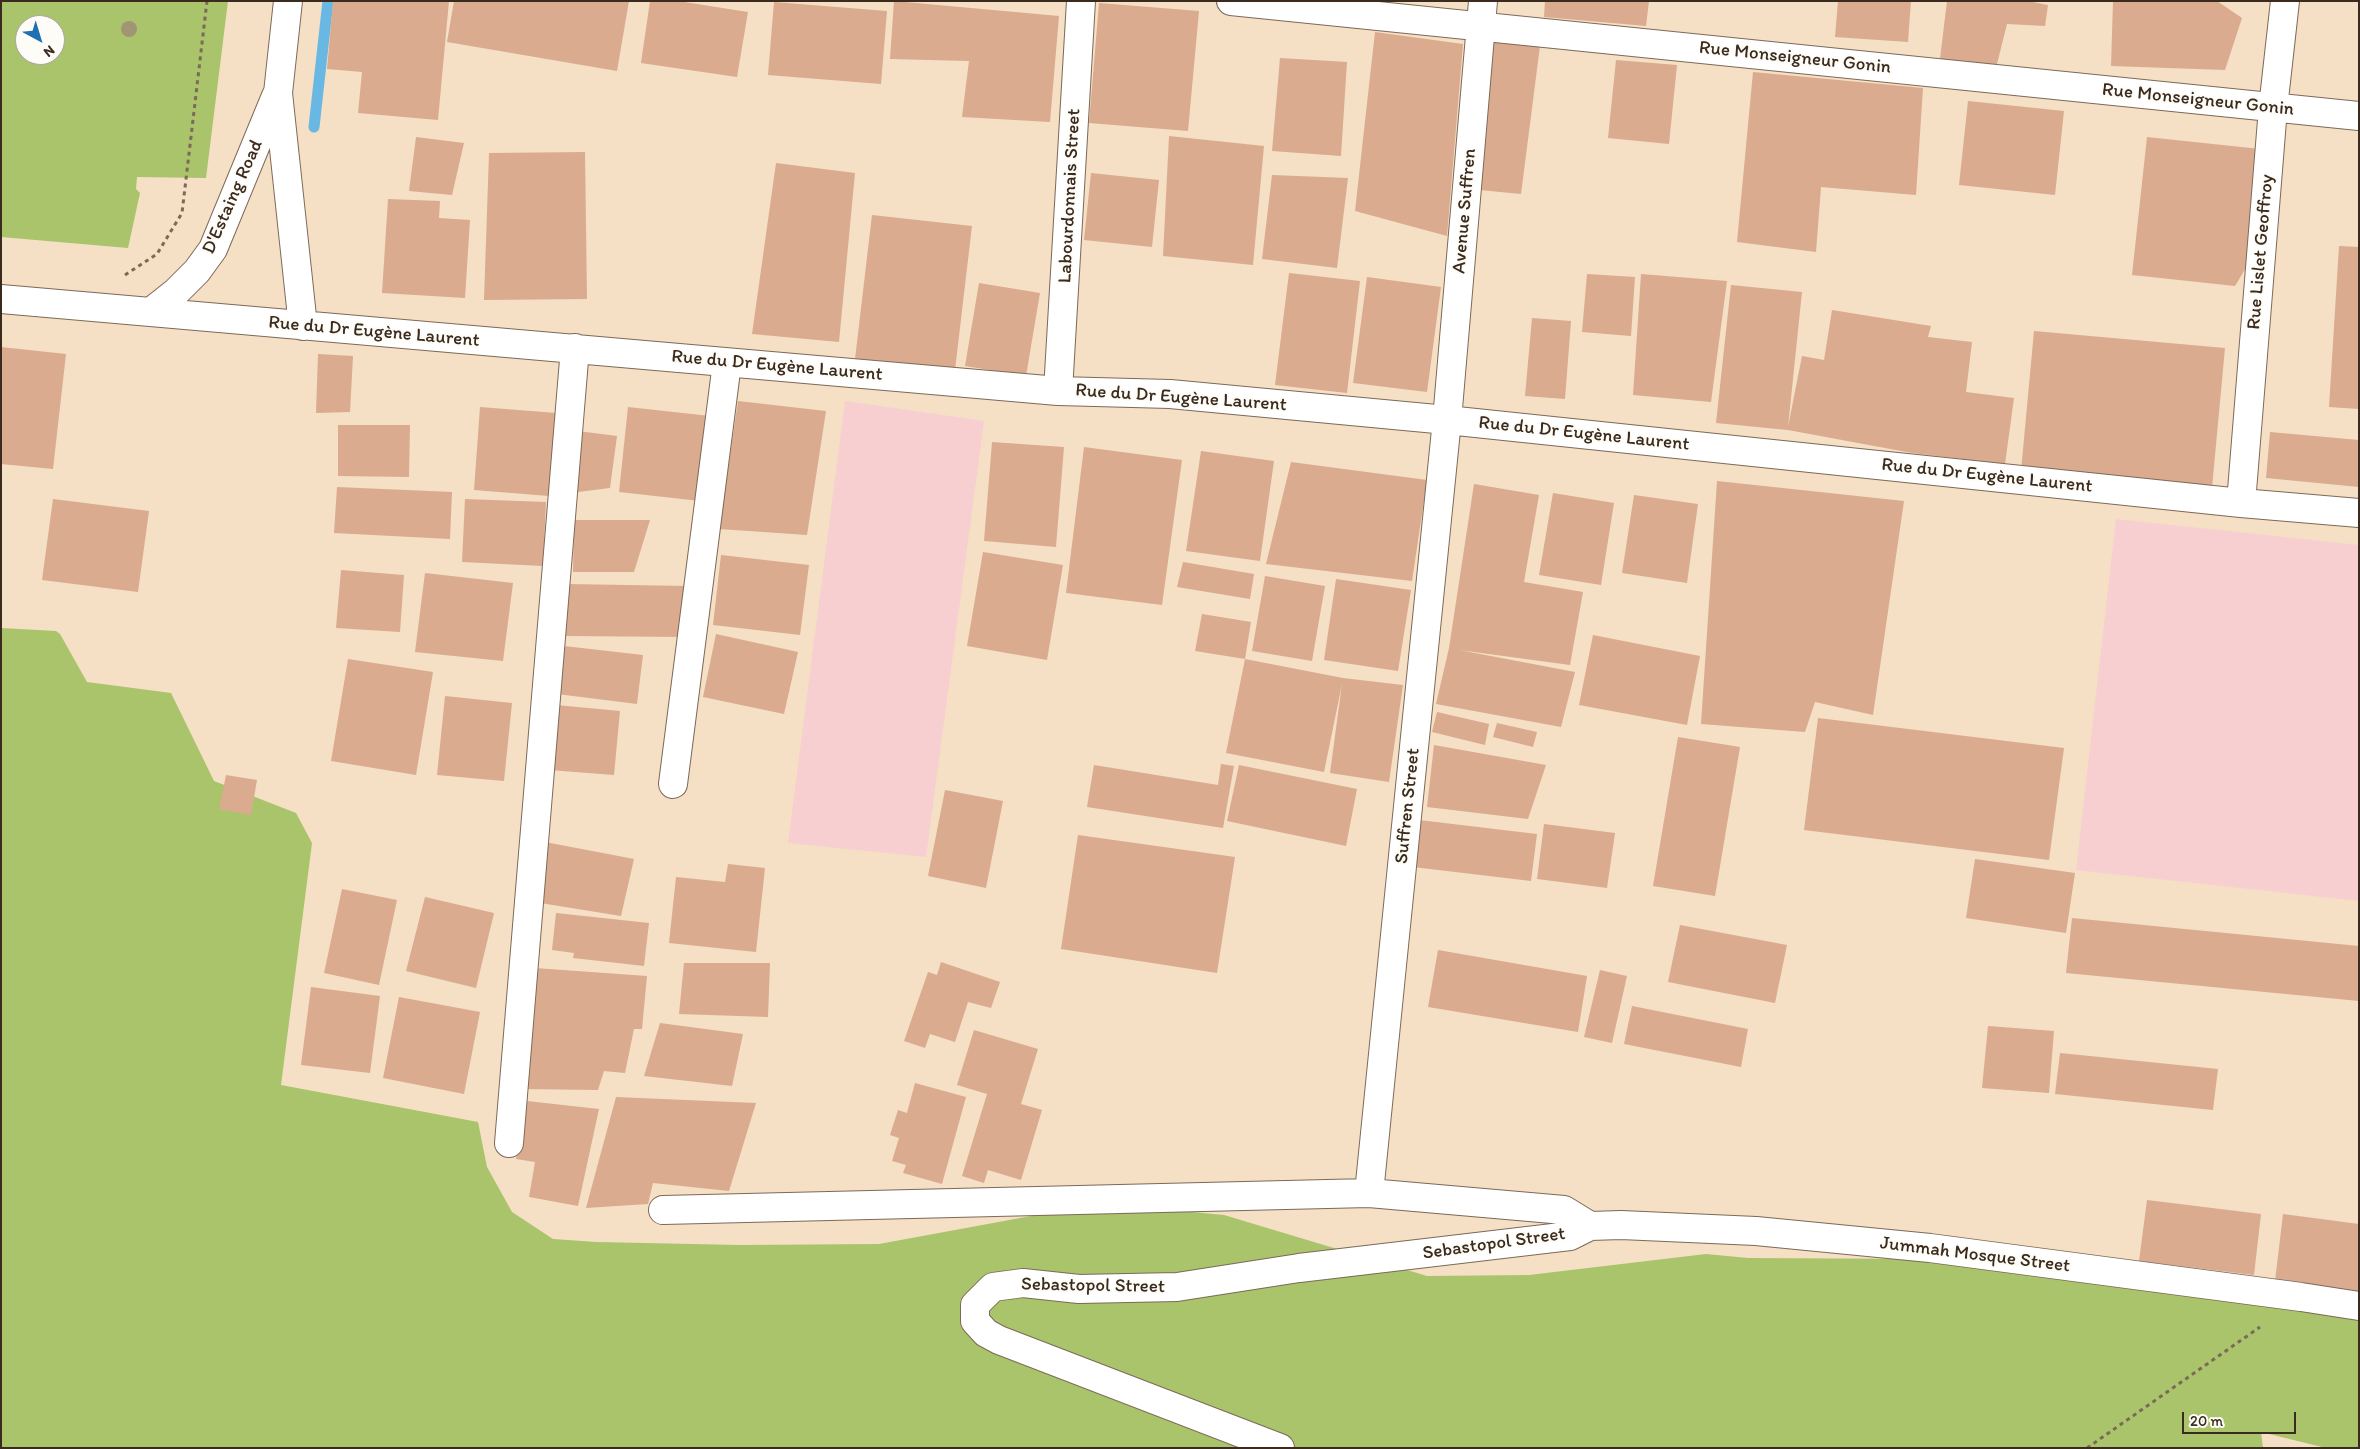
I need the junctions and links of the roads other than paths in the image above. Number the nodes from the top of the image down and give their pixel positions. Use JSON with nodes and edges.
{"nodes":[{"id":1,"x":288,"y":1,"type":"edge"},
{"id":2,"x":1081,"y":1,"type":"edge"},
{"id":3,"x":1231,"y":1,"type":"edge"},
{"id":4,"x":2285,"y":1,"type":"edge"},
{"id":5,"x":1482,"y":13,"type":"edge"},
{"id":6,"x":278,"y":93,"type":"junction"},
{"id":7,"x":2273,"y":108,"type":"junction"},
{"id":8,"x":2359,"y":116,"type":"edge"},
{"id":9,"x":1,"y":299,"type":"edge"},
{"id":10,"x":152,"y":312,"type":"junction"},
{"id":11,"x":303,"y":326,"type":"junction"},
{"id":12,"x":575,"y":348,"type":"junction"},
{"id":13,"x":727,"y":363,"type":"junction"},
{"id":14,"x":1058,"y":391,"type":"junction"},
{"id":15,"x":1447,"y":420,"type":"junction"},
{"id":16,"x":2241,"y":503,"type":"junction"},
{"id":17,"x":2359,"y":514,"type":"edge"},
{"id":18,"x":674,"y":784,"type":"dead end"},
{"id":19,"x":509,"y":1142,"type":"dead end"},
{"id":20,"x":1369,"y":1193,"type":"junction"},
{"id":21,"x":663,"y":1210,"type":"dead end"},
{"id":22,"x":1590,"y":1226,"type":"junction"},
{"id":23,"x":2359,"y":1306,"type":"edge"},
{"id":24,"x":1280,"y":1448,"type":"edge"}],
"edges":[{"from":1,"to":6,"type":"street","name":"D'Estaing Road"},
{"from":2,"to":14,"type":"street","name":"Labourdonnais Street"},
{"from":3,"to":5,"type":"street","name":"Rue Monseigneur Gonin"},
{"from":4,"to":7,"type":"street","name":"Rue Lislet Geoffroy"},
{"from":5,"to":7,"type":"street","name":"Rue Monseigneur Gonin"},
{"from":5,"to":15,"type":"street","name":"Avenue Suffren"},
{"from":6,"to":10,"type":"street","name":"D'Estaing Road"},
{"from":6,"to":11,"type":"street","name":"D'Estaing Road"},
{"from":7,"to":8,"type":"street","name":"Rue Monseigneur Gonin"},
{"from":7,"to":16,"type":"street","name":"Rue Lislet Geoffroy"},
{"from":9,"to":10,"type":"street","name":"Rue du Dr Eugène Laurent"},
{"from":10,"to":11,"type":"street","name":"Rue du Dr Eugène Laurent"},
{"from":11,"to":12,"type":"street","name":"Rue du Dr Eugène Laurent"},
{"from":12,"to":13,"type":"street","name":"Rue du Dr Eugène Laurent"},
{"from":12,"to":19,"type":"street"},
{"from":13,"to":14,"type":"street","name":"Rue du Dr Eugène Laurent"},
{"from":13,"to":18,"type":"street"},
{"from":14,"to":15,"type":"street","name":"Rue du Dr Eugène Laurent"},
{"from":15,"to":16,"type":"street","name":"Rue du Dr Eugène Laurent"},
{"from":15,"to":20,"type":"street","name":"Suffren Street"},
{"from":16,"to":17,"type":"street","name":"Rue du Dr Eugène Laurent"},
{"from":20,"to":21,"type":"street"},
{"from":20,"to":22,"type":"street"},
{"from":22,"to":23,"type":"street","name":"Jummah Mosque Street"},
{"from":22,"to":24,"type":"street","name":"Sebastopol Street"}]}
